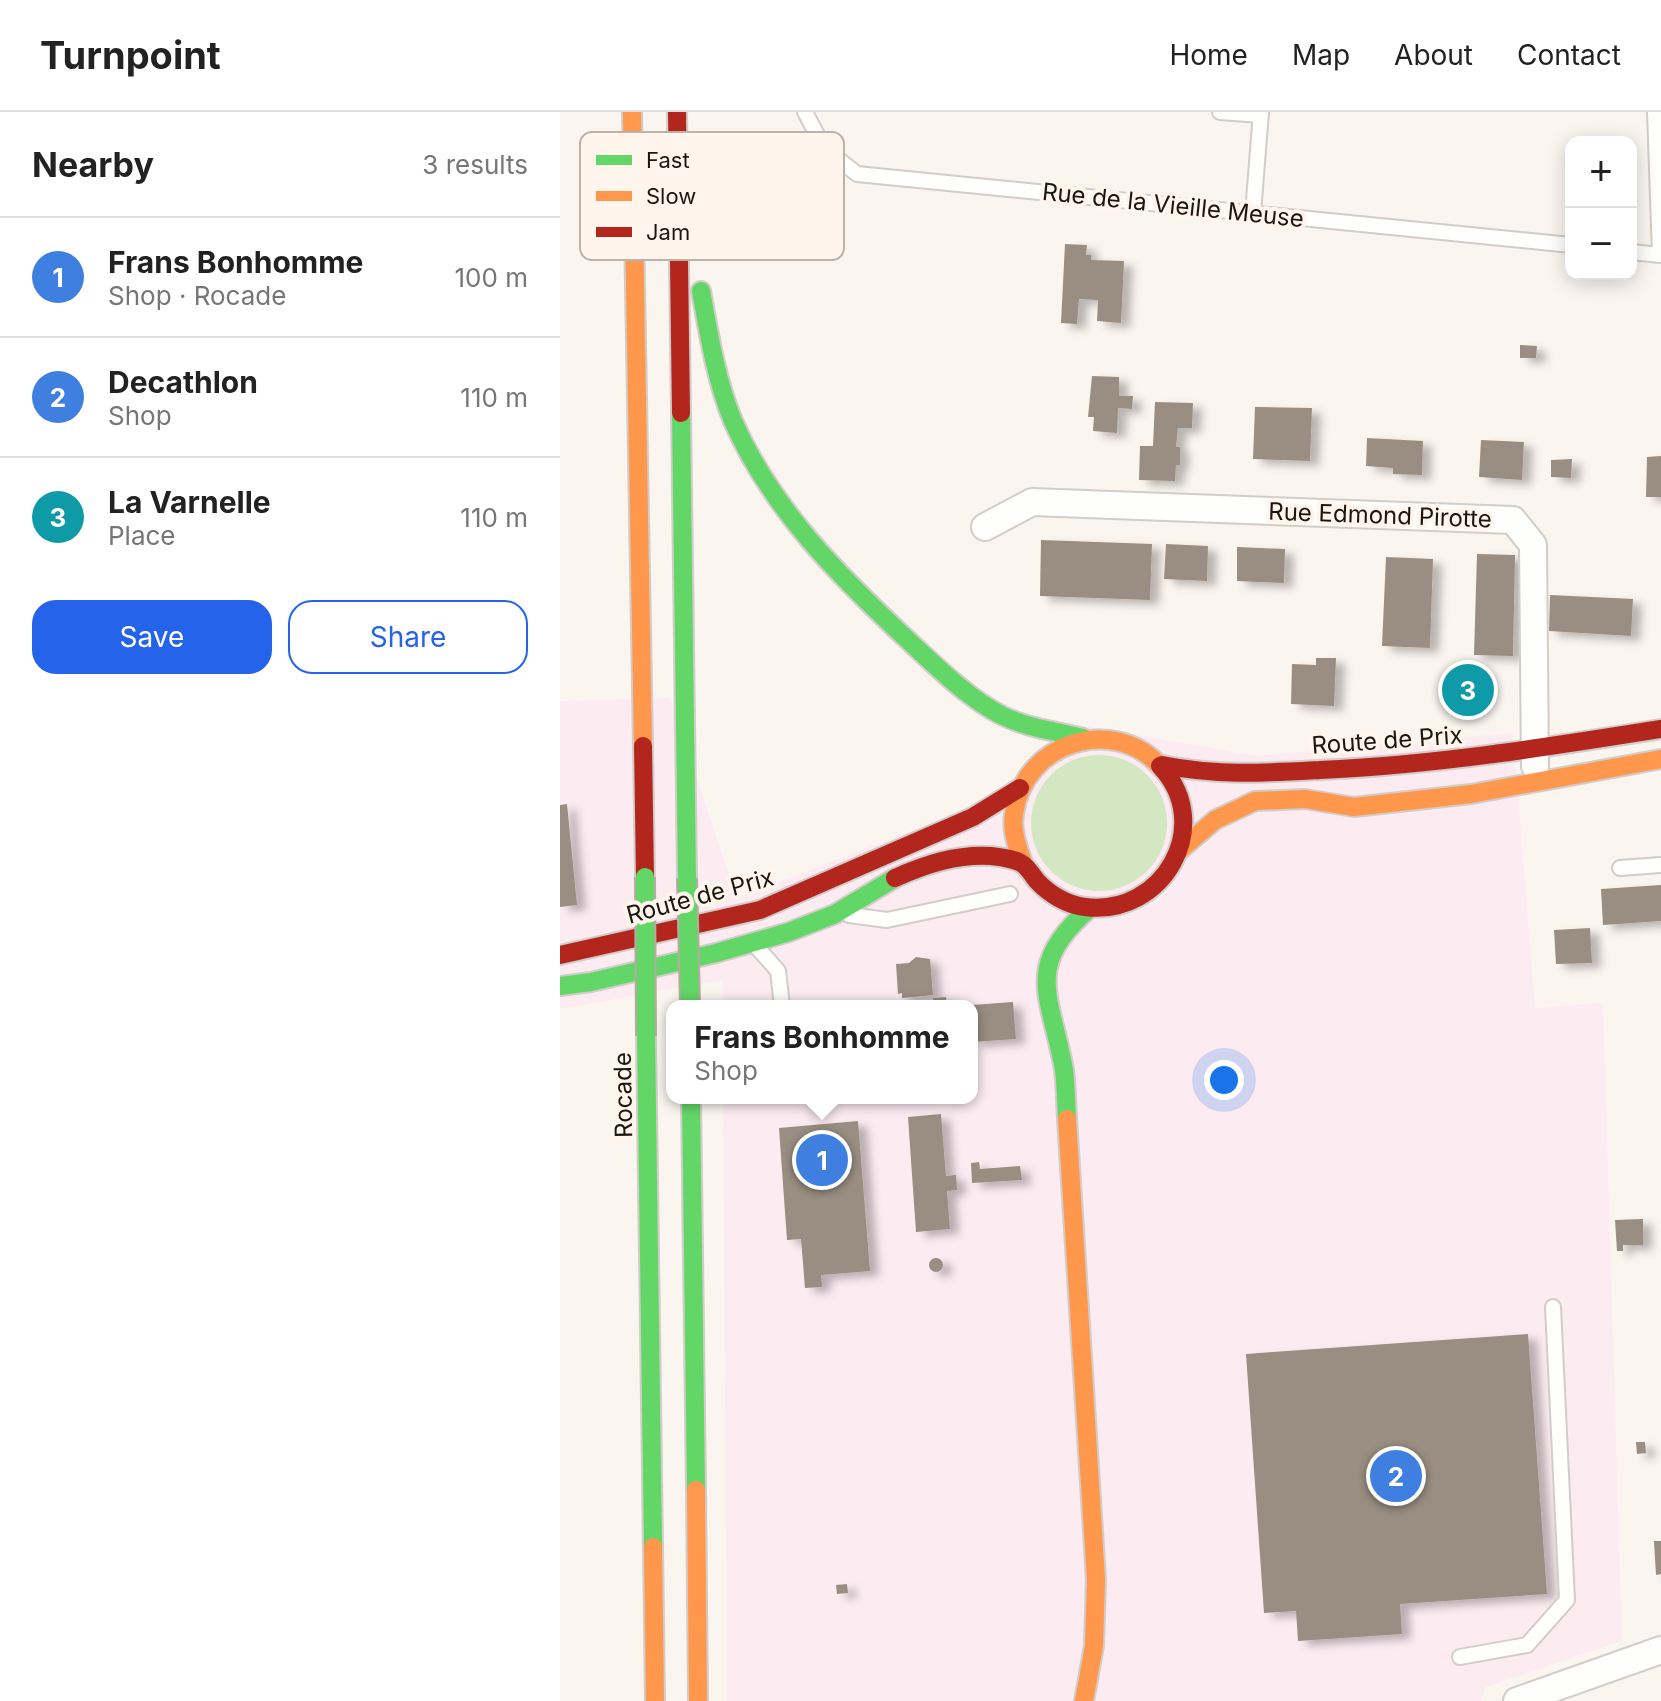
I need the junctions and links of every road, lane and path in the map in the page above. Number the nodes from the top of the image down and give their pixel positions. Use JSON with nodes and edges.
{"nodes":[{"id":1,"x":632,"y":112,"type":"edge"},
{"id":2,"x":677,"y":112,"type":"edge"},
{"id":3,"x":805,"y":112,"type":"edge"},
{"id":4,"x":1220,"y":112,"type":"edge"},
{"id":5,"x":1655,"y":112,"type":"edge"},
{"id":6,"x":1261,"y":113,"type":"edge"},
{"id":7,"x":632,"y":132,"type":"edge"},
{"id":8,"x":678,"y":132,"type":"edge"},
{"id":9,"x":816,"y":132,"type":"edge"},
{"id":10,"x":844,"y":164,"type":"edge"},
{"id":11,"x":1253,"y":213,"type":"junction"},
{"id":12,"x":1565,"y":244,"type":"edge"},
{"id":13,"x":1637,"y":253,"type":"edge"},
{"id":14,"x":1661,"y":255,"type":"edge"},
{"id":15,"x":635,"y":260,"type":"edge"},
{"id":16,"x":680,"y":260,"type":"edge"},
{"id":17,"x":696,"y":260,"type":"edge"},
{"id":18,"x":985,"y":527,"type":"dead end"},
{"id":19,"x":1661,"y":729,"type":"edge"},
{"id":20,"x":1083,"y":738,"type":"junction"},
{"id":21,"x":1536,"y":749,"type":"junction"},
{"id":22,"x":1661,"y":759,"type":"edge"},
{"id":23,"x":1162,"y":765,"type":"junction"},
{"id":24,"x":1534,"y":781,"type":"junction"},
{"id":25,"x":1020,"y":788,"type":"junction"},
{"id":26,"x":1180,"y":850,"type":"junction"},
{"id":27,"x":1023,"y":863,"type":"junction"},
{"id":28,"x":1661,"y":865,"type":"edge"},
{"id":29,"x":1620,"y":868,"type":"dead end"},
{"id":30,"x":809,"y":889,"type":"junction"},
{"id":31,"x":1010,"y":894,"type":"dead end"},
{"id":32,"x":1090,"y":908,"type":"junction"},
{"id":33,"x":837,"y":913,"type":"junction"},
{"id":34,"x":753,"y":942,"type":"junction"},
{"id":35,"x":560,"y":955,"type":"edge"},
{"id":36,"x":560,"y":986,"type":"edge"},
{"id":37,"x":690,"y":1000,"type":"edge"},
{"id":38,"x":781,"y":1000,"type":"edge"},
{"id":39,"x":691,"y":1104,"type":"edge"},
{"id":40,"x":1553,"y":1307,"type":"dead end"},
{"id":41,"x":651,"y":1501,"type":"junction"},
{"id":42,"x":1661,"y":1650,"type":"edge"},
{"id":43,"x":1460,"y":1657,"type":"dead end"},
{"id":44,"x":636,"y":1670,"type":"dead end"},
{"id":45,"x":655,"y":1701,"type":"edge"},
{"id":46,"x":698,"y":1701,"type":"edge"},
{"id":47,"x":1084,"y":1701,"type":"edge"},
{"id":48,"x":1517,"y":1701,"type":"edge"}],
"edges":[{"from":1,"to":7,"type":"main road","name":"Rocade","bridge":true},
{"from":2,"to":8,"type":"main road"},
{"from":3,"to":9,"type":"lane","name":"Rue de la Vieille Meuse"},
{"from":4,"to":6,"type":"lane"},
{"from":5,"to":14,"type":"lane"},
{"from":6,"to":11,"type":"lane"},
{"from":10,"to":11,"type":"lane","name":"Rue de la Vieille Meuse"},
{"from":11,"to":12,"type":"lane","name":"Rue de la Vieille Meuse"},
{"from":13,"to":14,"type":"lane"},
{"from":15,"to":41,"type":"main road","name":"Rocade","bridge":true},
{"from":16,"to":37,"type":"main road","bridge":true},
{"from":17,"to":20,"type":"main road"},
{"from":18,"to":21,"type":"street","name":"Rue Edmond Pirotte"},
{"from":19,"to":21,"type":"main road","name":"Route de Prix"},
{"from":20,"to":23,"type":"main road","name":"Route de Prix"},
{"from":20,"to":25,"type":"main road","name":"Route de Prix"},
{"from":21,"to":23,"type":"main road","name":"Route de Prix"},
{"from":21,"to":24,"type":"street","name":"Rue Edmond Pirotte"},
{"from":22,"to":24,"type":"main road","name":"Route de Prix"},
{"from":23,"to":26,"type":"main road","name":"Route de Prix"},
{"from":24,"to":26,"type":"main road","name":"Route de Prix"},
{"from":25,"to":27,"type":"main road","name":"Route de Prix"},
{"from":25,"to":30,"type":"main road","name":"Route de Prix"},
{"from":26,"to":32,"type":"main road","name":"Route de Prix"},
{"from":27,"to":32,"type":"main road","name":"Route de Prix"},
{"from":27,"to":33,"type":"main road"},
{"from":28,"to":29,"type":"lane"},
{"from":30,"to":34,"type":"lane"},
{"from":30,"to":35,"type":"main road","name":"Route de Prix"},
{"from":31,"to":33,"type":"lane"},
{"from":32,"to":47,"type":"main road"},
{"from":33,"to":34,"type":"main road"},
{"from":34,"to":36,"type":"main road"},
{"from":34,"to":38,"type":"lane"},
{"from":39,"to":46,"type":"main road"},
{"from":40,"to":43,"type":"lane"},
{"from":41,"to":44,"type":"main road"},
{"from":41,"to":45,"type":"main road","name":"Rocade"},
{"from":42,"to":48,"type":"street"}]}
